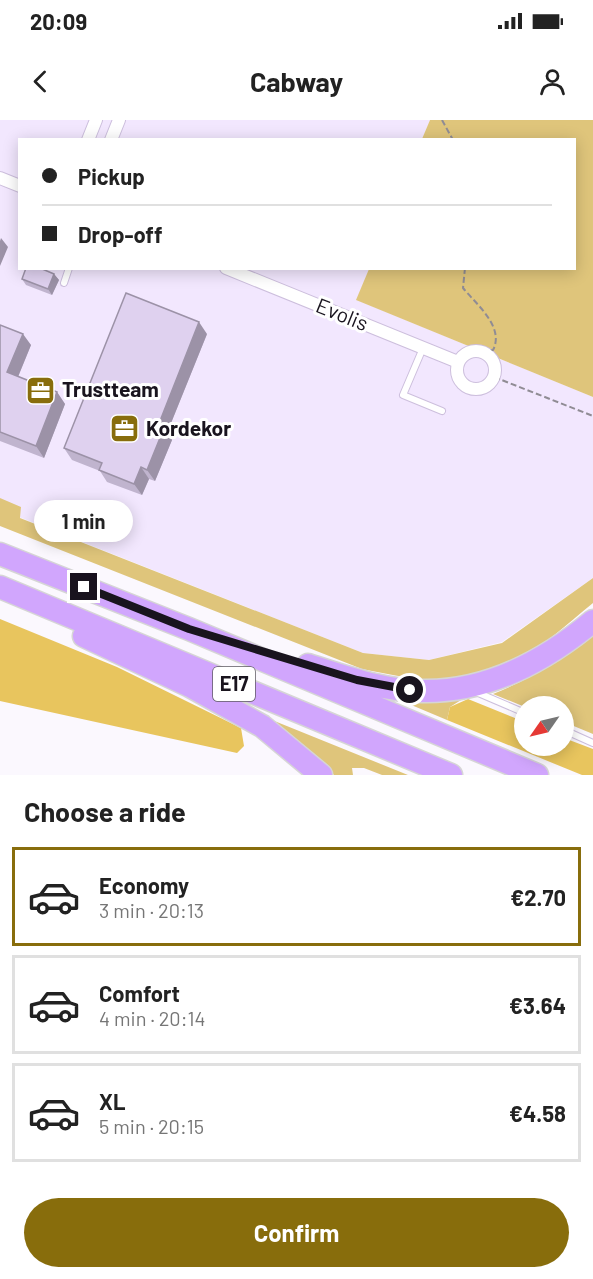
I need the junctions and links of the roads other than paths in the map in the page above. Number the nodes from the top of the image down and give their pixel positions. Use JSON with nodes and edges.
{"nodes":[{"id":1,"x":96,"y":120,"type":"edge"},
{"id":2,"x":119,"y":120,"type":"edge"},
{"id":3,"x":89,"y":138,"type":"edge"},
{"id":4,"x":112,"y":138,"type":"edge"},
{"id":5,"x":0,"y":178,"type":"edge"},
{"id":6,"x":18,"y":185,"type":"edge"},
{"id":7,"x":68,"y":270,"type":"edge"},
{"id":8,"x":231,"y":270,"type":"edge"},
{"id":9,"x":64,"y":283,"type":"dead end"},
{"id":10,"x":423,"y":348,"type":"junction"},
{"id":11,"x":458,"y":363,"type":"junction"},
{"id":12,"x":442,"y":411,"type":"dead end"},
{"id":13,"x":0,"y":554,"type":"edge"},
{"id":14,"x":8,"y":590,"type":"edge"},
{"id":15,"x":593,"y":621,"type":"edge"},
{"id":16,"x":189,"y":629,"type":"junction"},
{"id":17,"x":464,"y":686,"type":"junction"},
{"id":18,"x":514,"y":708,"type":"edge"},
{"id":19,"x":574,"y":734,"type":"edge"},
{"id":20,"x":593,"y":743,"type":"edge"},
{"id":21,"x":321,"y":775,"type":"edge"},
{"id":22,"x":451,"y":775,"type":"edge"},
{"id":23,"x":537,"y":775,"type":"edge"}],
"edges":[{"from":1,"to":3,"type":"street"},
{"from":2,"to":4,"type":"street"},
{"from":5,"to":6,"type":"street"},
{"from":7,"to":9,"type":"lane"},
{"from":8,"to":10,"type":"street","name":"Evolis"},
{"from":10,"to":11,"type":"street","name":"Evolis"},
{"from":10,"to":12,"type":"lane"},
{"from":11,"to":11,"type":"street"},
{"from":13,"to":16,"type":"highway","number":"E17"},
{"from":14,"to":21,"type":"highway"},
{"from":14,"to":22,"type":"highway","number":"E17"},
{"from":15,"to":17,"type":"highway"},
{"from":16,"to":17,"type":"highway"},
{"from":16,"to":23,"type":"highway","number":"E17"},
{"from":17,"to":18,"type":"lane"},
{"from":19,"to":20,"type":"lane"}]}
